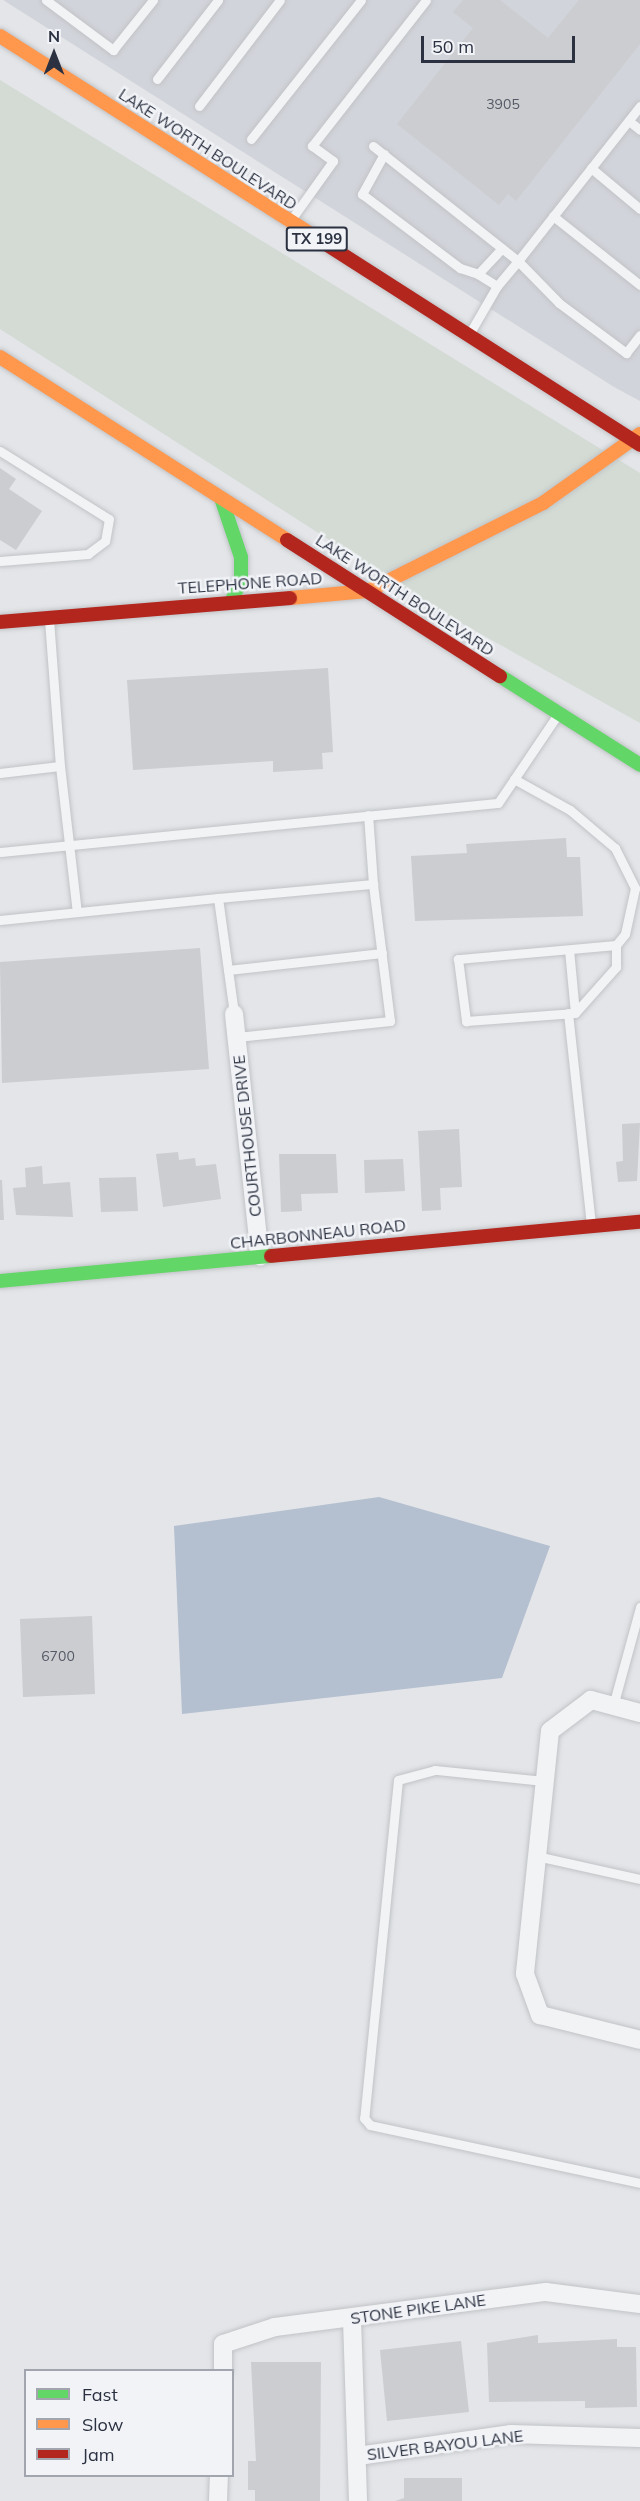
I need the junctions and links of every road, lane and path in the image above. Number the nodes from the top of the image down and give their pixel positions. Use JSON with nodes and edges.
{"nodes":[{"id":1,"x":46,"y":0,"type":"edge"},
{"id":2,"x":153,"y":0,"type":"edge"},
{"id":3,"x":218,"y":0,"type":"edge"},
{"id":4,"x":280,"y":0,"type":"edge"},
{"id":5,"x":361,"y":0,"type":"edge"},
{"id":6,"x":426,"y":0,"type":"edge"},
{"id":7,"x":0,"y":36,"type":"edge"},
{"id":8,"x":157,"y":79,"type":"dead end"},
{"id":9,"x":199,"y":106,"type":"dead end"},
{"id":10,"x":640,"y":106,"type":"edge"},
{"id":11,"x":628,"y":121,"type":"junction"},
{"id":12,"x":640,"y":130,"type":"edge"},
{"id":13,"x":251,"y":139,"type":"dead end"},
{"id":14,"x":374,"y":146,"type":"dead end"},
{"id":15,"x":384,"y":154,"type":"junction"},
{"id":16,"x":591,"y":168,"type":"junction"},
{"id":17,"x":640,"y":209,"type":"edge"},
{"id":18,"x":553,"y":216,"type":"junction"},
{"id":19,"x":289,"y":221,"type":"junction"},
{"id":20,"x":502,"y":248,"type":"junction"},
{"id":21,"x":518,"y":261,"type":"junction"},
{"id":22,"x":478,"y":274,"type":"junction"},
{"id":23,"x":640,"y":285,"type":"edge"},
{"id":24,"x":497,"y":286,"type":"junction"},
{"id":25,"x":640,"y":335,"type":"edge"},
{"id":26,"x":468,"y":336,"type":"junction"},
{"id":27,"x":0,"y":357,"type":"edge"},
{"id":28,"x":638,"y":440,"type":"edge"},
{"id":29,"x":0,"y":451,"type":"edge"},
{"id":30,"x":221,"y":498,"type":"junction"},
{"id":31,"x":0,"y":561,"type":"edge"},
{"id":32,"x":368,"y":591,"type":"junction"},
{"id":33,"x":232,"y":600,"type":"junction"},
{"id":34,"x":49,"y":617,"type":"junction"},
{"id":35,"x":0,"y":621,"type":"edge"},
{"id":36,"x":559,"y":713,"type":"junction"},
{"id":37,"x":640,"y":765,"type":"edge"},
{"id":38,"x":60,"y":766,"type":"junction"},
{"id":39,"x":0,"y":773,"type":"edge"},
{"id":40,"x":514,"y":779,"type":"junction"},
{"id":41,"x":368,"y":815,"type":"junction"},
{"id":42,"x":69,"y":845,"type":"junction"},
{"id":43,"x":0,"y":852,"type":"edge"},
{"id":44,"x":373,"y":884,"type":"junction"},
{"id":45,"x":218,"y":898,"type":"junction"},
{"id":46,"x":77,"y":912,"type":"junction"},
{"id":47,"x":0,"y":920,"type":"edge"},
{"id":48,"x":616,"y":945,"type":"junction"},
{"id":49,"x":569,"y":950,"type":"junction"},
{"id":50,"x":382,"y":953,"type":"junction"},
{"id":51,"x":228,"y":970,"type":"junction"},
{"id":52,"x":571,"y":1013,"type":"junction"},
{"id":53,"x":234,"y":1014,"type":"joint"},
{"id":54,"x":237,"y":1037,"type":"junction"},
{"id":55,"x":640,"y":1222,"type":"edge"},
{"id":56,"x":591,"y":1227,"type":"junction"},
{"id":57,"x":260,"y":1257,"type":"junction"},
{"id":58,"x":0,"y":1281,"type":"edge"},
{"id":59,"x":640,"y":1607,"type":"edge"},
{"id":60,"x":614,"y":1706,"type":"junction"},
{"id":61,"x":640,"y":1713,"type":"edge"},
{"id":62,"x":544,"y":1781,"type":"junction"},
{"id":63,"x":537,"y":1856,"type":"junction"},
{"id":64,"x":640,"y":1879,"type":"edge"},
{"id":65,"x":640,"y":2040,"type":"edge"},
{"id":66,"x":640,"y":2183,"type":"edge"},
{"id":67,"x":640,"y":2304,"type":"edge"},
{"id":68,"x":351,"y":2319,"type":"junction"},
{"id":69,"x":223,"y":2369,"type":"edge"},
{"id":70,"x":640,"y":2438,"type":"edge"},
{"id":71,"x":358,"y":2456,"type":"junction"},
{"id":72,"x":219,"y":2477,"type":"edge"},
{"id":73,"x":218,"y":2501,"type":"edge"},
{"id":74,"x":358,"y":2501,"type":"edge"}],
"edges":[{"from":1,"to":2,"type":"lane"},
{"from":3,"to":8,"type":"lane"},
{"from":4,"to":9,"type":"lane"},
{"from":5,"to":13,"type":"lane"},
{"from":6,"to":19,"type":"lane"},
{"from":7,"to":19,"type":"main road","name":"LAKE WORTH BOULEVARD","number":"TX 199"},
{"from":10,"to":11,"type":"lane"},
{"from":11,"to":12,"type":"lane"},
{"from":11,"to":16,"type":"lane"},
{"from":14,"to":15,"type":"lane"},
{"from":15,"to":20,"type":"lane"},
{"from":15,"to":22,"type":"lane"},
{"from":16,"to":17,"type":"lane"},
{"from":16,"to":18,"type":"lane"},
{"from":18,"to":21,"type":"lane"},
{"from":18,"to":23,"type":"lane"},
{"from":19,"to":26,"type":"main road","name":"LAKE WORTH BOULEVARD","number":"TX 199"},
{"from":20,"to":21,"type":"lane"},
{"from":20,"to":22,"type":"lane"},
{"from":21,"to":24,"type":"lane"},
{"from":21,"to":25,"type":"lane"},
{"from":22,"to":24,"type":"lane"},
{"from":24,"to":26,"type":"lane"},
{"from":26,"to":28,"type":"main road","name":"LAKE WORTH BOULEVARD","number":"TX 199"},
{"from":27,"to":30,"type":"main road","name":"LAKE WORTH BOULEVARD"},
{"from":28,"to":32,"type":"main road","name":"TELEPHONE ROAD"},
{"from":29,"to":31,"type":"lane"},
{"from":30,"to":32,"type":"main road","name":"LAKE WORTH BOULEVARD"},
{"from":30,"to":33,"type":"main road"},
{"from":32,"to":33,"type":"main road","name":"TELEPHONE ROAD"},
{"from":32,"to":36,"type":"main road","name":"LAKE WORTH BOULEVARD"},
{"from":33,"to":34,"type":"main road","name":"TELEPHONE ROAD"},
{"from":34,"to":35,"type":"main road","name":"TELEPHONE ROAD"},
{"from":34,"to":38,"type":"lane"},
{"from":36,"to":37,"type":"main road","name":"LAKE WORTH BOULEVARD"},
{"from":36,"to":40,"type":"lane"},
{"from":38,"to":39,"type":"lane"},
{"from":38,"to":42,"type":"lane"},
{"from":40,"to":41,"type":"lane"},
{"from":40,"to":48,"type":"lane"},
{"from":41,"to":42,"type":"lane"},
{"from":41,"to":44,"type":"lane"},
{"from":42,"to":43,"type":"lane"},
{"from":42,"to":46,"type":"lane"},
{"from":44,"to":45,"type":"lane"},
{"from":44,"to":50,"type":"lane"},
{"from":45,"to":46,"type":"lane"},
{"from":45,"to":51,"type":"lane"},
{"from":46,"to":47,"type":"lane"},
{"from":48,"to":49,"type":"lane"},
{"from":48,"to":52,"type":"lane"},
{"from":49,"to":52,"type":"lane"},
{"from":49,"to":52,"type":"lane"},
{"from":50,"to":51,"type":"lane"},
{"from":50,"to":54,"type":"lane"},
{"from":51,"to":53,"type":"lane"},
{"from":52,"to":56,"type":"lane"},
{"from":53,"to":54,"type":"street","name":"COURTHOUSE DRIVE"},
{"from":54,"to":57,"type":"street","name":"COURTHOUSE DRIVE"},
{"from":55,"to":56,"type":"main road","name":"CHARBONNEAU ROAD"},
{"from":56,"to":57,"type":"main road","name":"CHARBONNEAU ROAD"},
{"from":57,"to":58,"type":"main road","name":"CHARBONNEAU ROAD"},
{"from":59,"to":60,"type":"lane"},
{"from":60,"to":61,"type":"street"},
{"from":60,"to":62,"type":"street"},
{"from":62,"to":63,"type":"street"},
{"from":62,"to":66,"type":"lane"},
{"from":63,"to":64,"type":"lane"},
{"from":63,"to":65,"type":"street"},
{"from":67,"to":68,"type":"street","name":"STONE PIKE LANE"},
{"from":68,"to":69,"type":"street","name":"STONE PIKE LANE"},
{"from":68,"to":71,"type":"street"},
{"from":70,"to":71,"type":"street","name":"SILVER BAYOU LANE"},
{"from":71,"to":74,"type":"street"},
{"from":72,"to":73,"type":"street"}]}
